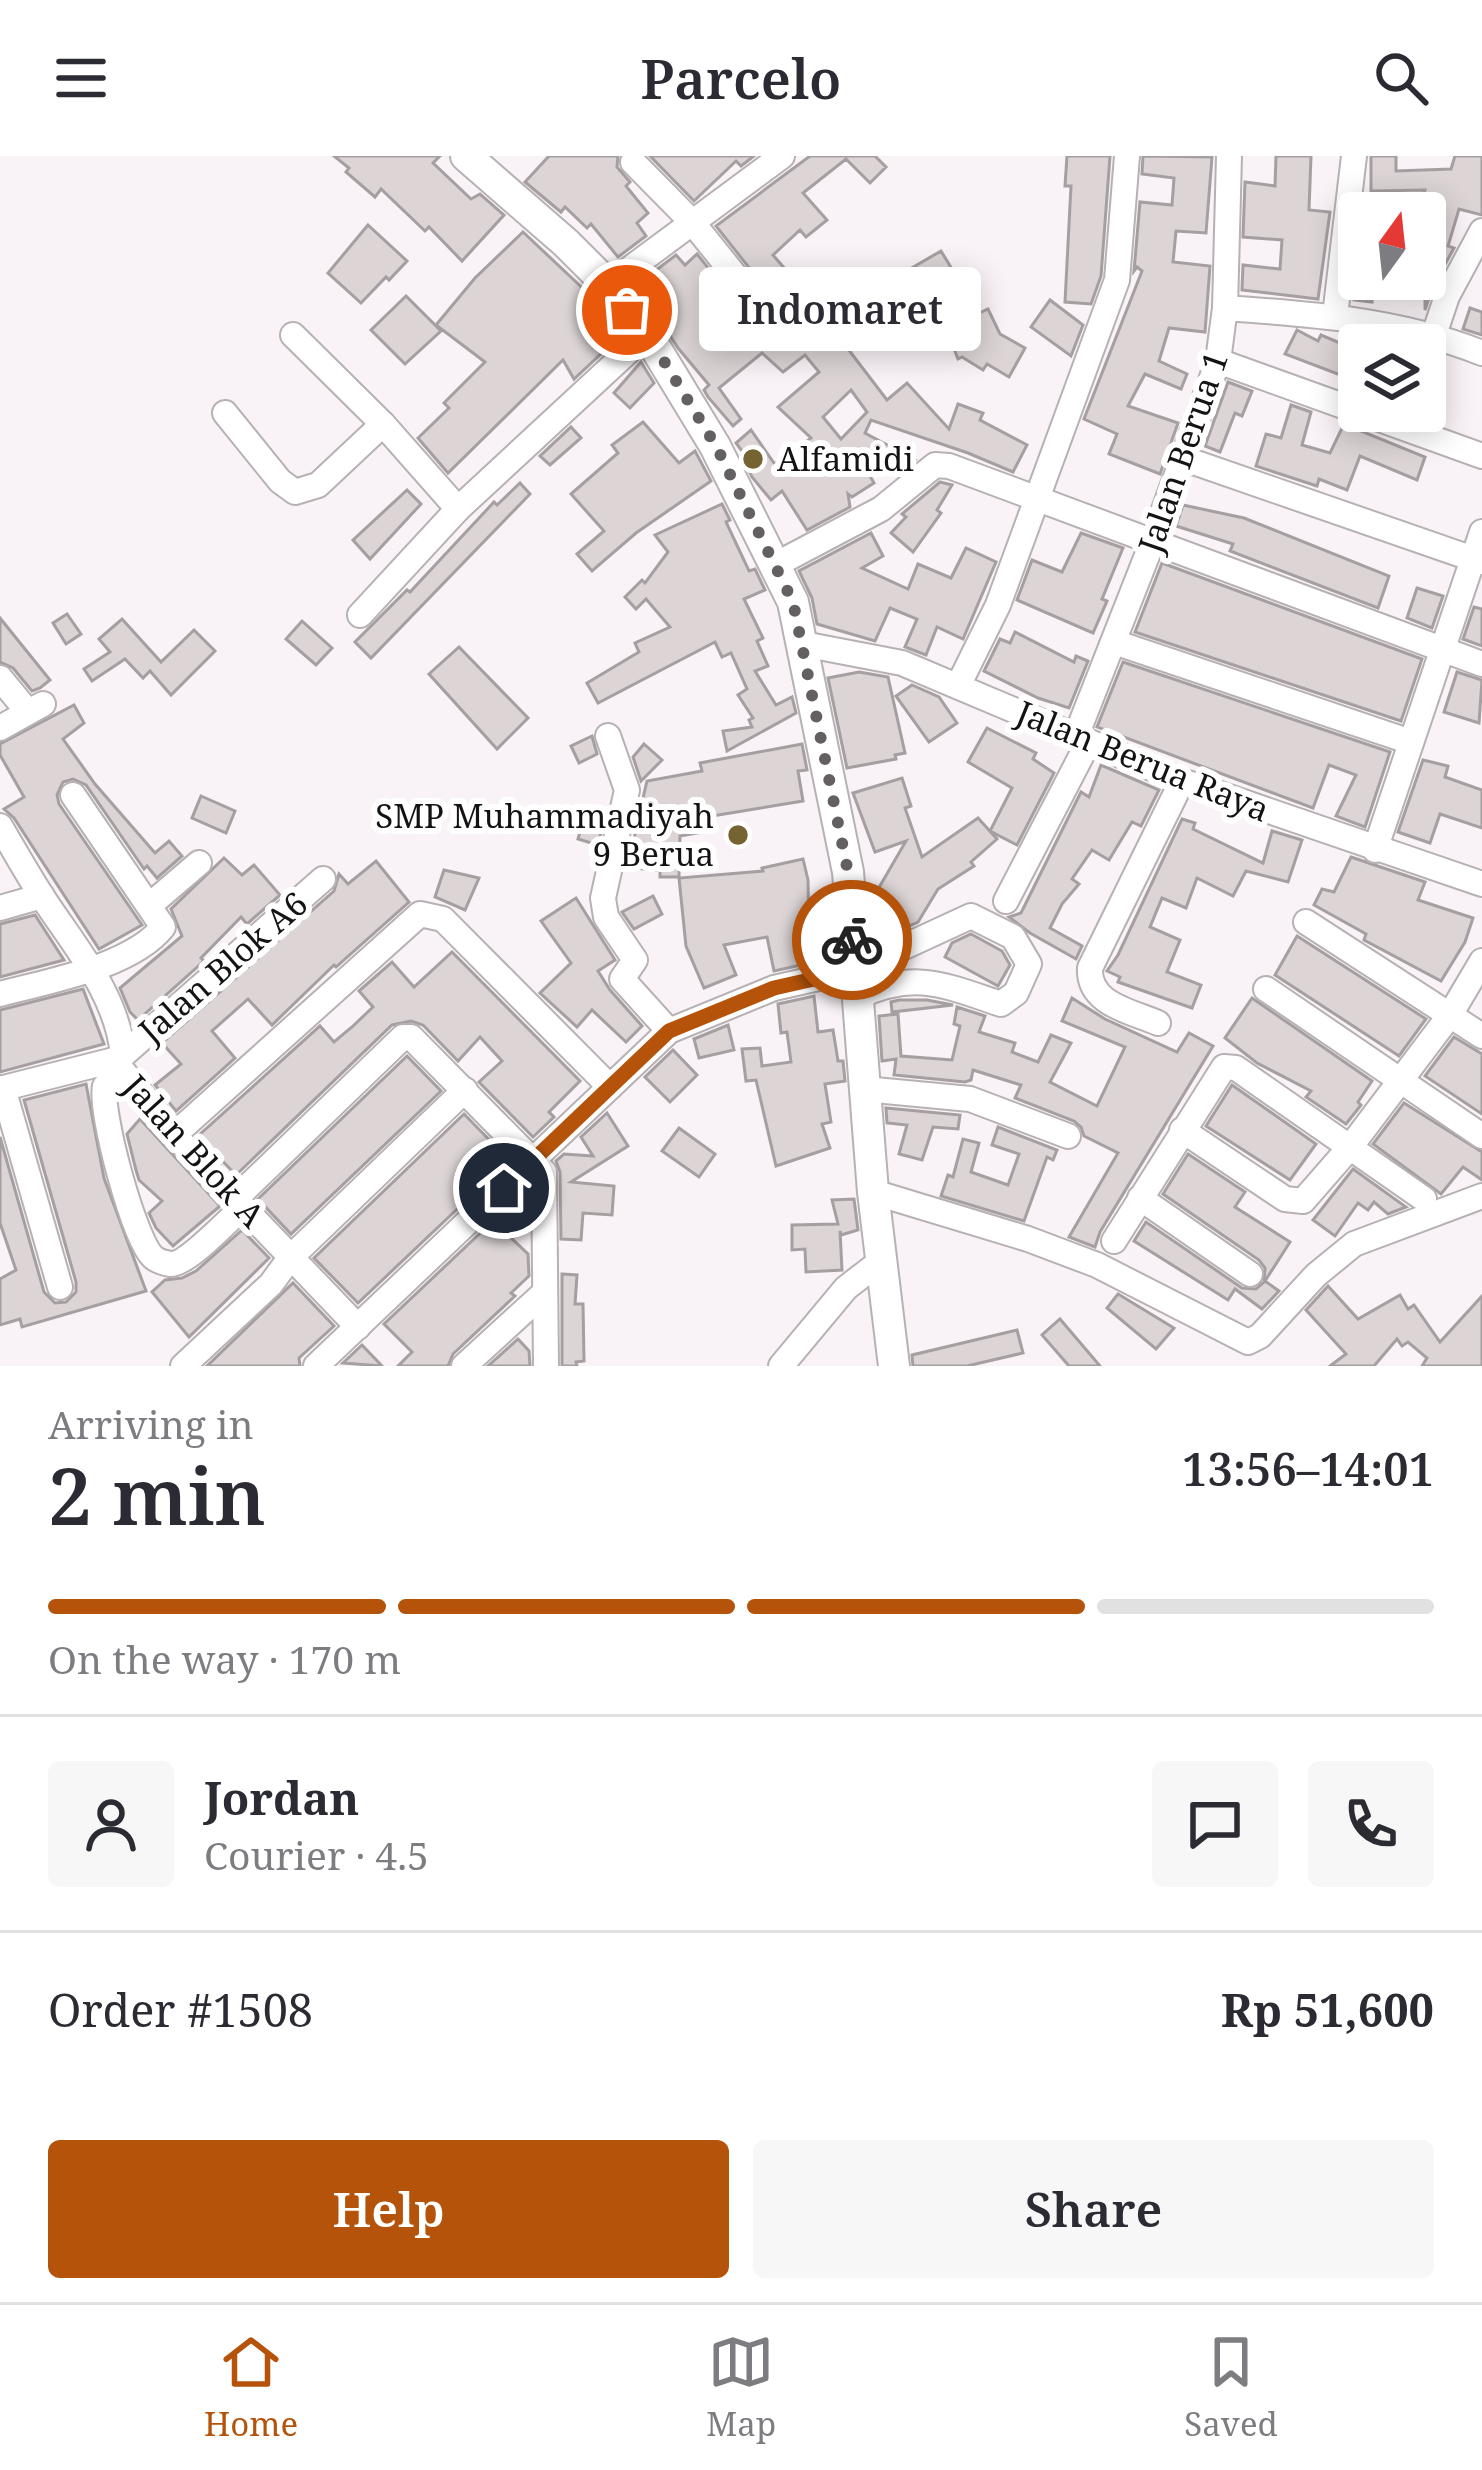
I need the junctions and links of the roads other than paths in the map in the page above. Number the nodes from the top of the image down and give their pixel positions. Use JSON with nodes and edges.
{"nodes":[{"id":1,"x":466,"y":156,"type":"edge"},
{"id":2,"x":782,"y":156,"type":"edge"},
{"id":3,"x":1126,"y":156,"type":"edge"},
{"id":4,"x":1228,"y":156,"type":"edge"},
{"id":5,"x":1354,"y":156,"type":"edge"},
{"id":6,"x":633,"y":162,"type":"dead end"},
{"id":7,"x":692,"y":222,"type":"junction"},
{"id":8,"x":1482,"y":231,"type":"edge"},
{"id":9,"x":608,"y":285,"type":"junction"},
{"id":10,"x":748,"y":293,"type":"dead end"},
{"id":11,"x":1225,"y":308,"type":"junction"},
{"id":12,"x":1335,"y":316,"type":"junction"},
{"id":13,"x":1377,"y":324,"type":"edge"},
{"id":14,"x":1438,"y":324,"type":"edge"},
{"id":15,"x":293,"y":334,"type":"dead end"},
{"id":16,"x":646,"y":334,"type":"junction"},
{"id":17,"x":1446,"y":340,"type":"edge"},
{"id":18,"x":1482,"y":353,"type":"edge"},
{"id":19,"x":1218,"y":362,"type":"junction"},
{"id":20,"x":225,"y":413,"type":"dead end"},
{"id":21,"x":382,"y":424,"type":"junction"},
{"id":22,"x":1482,"y":456,"type":"edge"},
{"id":23,"x":1182,"y":458,"type":"junction"},
{"id":24,"x":1037,"y":499,"type":"junction"},
{"id":25,"x":458,"y":508,"type":"junction"},
{"id":26,"x":1482,"y":532,"type":"edge"},
{"id":27,"x":1152,"y":544,"type":"junction"},
{"id":28,"x":1477,"y":561,"type":"edge"},
{"id":29,"x":777,"y":564,"type":"junction"},
{"id":30,"x":360,"y":615,"type":"dead end"},
{"id":31,"x":1114,"y":642,"type":"junction"},
{"id":32,"x":803,"y":644,"type":"junction"},
{"id":33,"x":1443,"y":648,"type":"junction"},
{"id":34,"x":1482,"y":664,"type":"edge"},
{"id":35,"x":0,"y":678,"type":"edge"},
{"id":36,"x":958,"y":686,"type":"junction"},
{"id":37,"x":0,"y":728,"type":"edge"},
{"id":38,"x":608,"y":736,"type":"dead end"},
{"id":39,"x":1082,"y":739,"type":"junction"},
{"id":40,"x":1411,"y":742,"type":"junction"},
{"id":41,"x":1182,"y":781,"type":"junction"},
{"id":42,"x":73,"y":795,"type":"dead end"},
{"id":43,"x":0,"y":826,"type":"edge"},
{"id":44,"x":1375,"y":850,"type":"junction"},
{"id":45,"x":199,"y":863,"type":"dead end"},
{"id":46,"x":323,"y":879,"type":"dead end"},
{"id":47,"x":1482,"y":884,"type":"edge"},
{"id":48,"x":42,"y":896,"type":"junction"},
{"id":49,"x":1006,"y":901,"type":"dead end"},
{"id":50,"x":150,"y":905,"type":"junction"},
{"id":51,"x":0,"y":908,"type":"edge"},
{"id":52,"x":1306,"y":922,"type":"dead end"},
{"id":53,"x":1482,"y":961,"type":"edge"},
{"id":54,"x":92,"y":968,"type":"junction"},
{"id":55,"x":856,"y":984,"type":"junction"},
{"id":56,"x":1266,"y":989,"type":"dead end"},
{"id":57,"x":0,"y":994,"type":"edge"},
{"id":58,"x":1450,"y":1015,"type":"junction"},
{"id":59,"x":1158,"y":1023,"type":"dead end"},
{"id":60,"x":669,"y":1031,"type":"junction"},
{"id":61,"x":1482,"y":1036,"type":"edge"},
{"id":62,"x":120,"y":1063,"type":"junction"},
{"id":63,"x":1401,"y":1077,"type":"junction"},
{"id":64,"x":610,"y":1087,"type":"junction"},
{"id":65,"x":1,"y":1088,"type":"edge"},
{"id":66,"x":864,"y":1089,"type":"junction"},
{"id":67,"x":465,"y":1090,"type":"junction"},
{"id":68,"x":1183,"y":1130,"type":"junction"},
{"id":69,"x":175,"y":1135,"type":"junction"},
{"id":70,"x":1068,"y":1136,"type":"dead end"},
{"id":71,"x":1482,"y":1136,"type":"edge"},
{"id":72,"x":1351,"y":1146,"type":"junction"},
{"id":73,"x":533,"y":1160,"type":"junction"},
{"id":74,"x":873,"y":1192,"type":"junction"},
{"id":75,"x":1482,"y":1196,"type":"edge"},
{"id":76,"x":1140,"y":1198,"type":"junction"},
{"id":77,"x":1424,"y":1199,"type":"dead end"},
{"id":78,"x":240,"y":1202,"type":"junction"},
{"id":79,"x":1114,"y":1241,"type":"dead end"},
{"id":80,"x":290,"y":1258,"type":"junction"},
{"id":81,"x":880,"y":1261,"type":"junction"},
{"id":82,"x":1250,"y":1274,"type":"dead end"},
{"id":83,"x":60,"y":1287,"type":"dead end"},
{"id":84,"x":544,"y":1293,"type":"junction"},
{"id":85,"x":358,"y":1327,"type":"junction"},
{"id":86,"x":183,"y":1366,"type":"edge"},
{"id":87,"x":316,"y":1366,"type":"edge"},
{"id":88,"x":464,"y":1366,"type":"edge"},
{"id":89,"x":546,"y":1366,"type":"edge"},
{"id":90,"x":781,"y":1366,"type":"edge"},
{"id":91,"x":894,"y":1366,"type":"edge"}],
"edges":[{"from":1,"to":9,"type":"main road"},
{"from":2,"to":7,"type":"street"},
{"from":3,"to":24,"type":"street"},
{"from":4,"to":11,"type":"street","name":"Jalan Berua 1"},
{"from":5,"to":12,"type":"street"},
{"from":6,"to":7,"type":"street"},
{"from":7,"to":9,"type":"street"},
{"from":7,"to":10,"type":"street"},
{"from":8,"to":14,"type":"street"},
{"from":9,"to":16,"type":"main road"},
{"from":11,"to":12,"type":"street"},
{"from":11,"to":19,"type":"street","name":"Jalan Berua 1"},
{"from":12,"to":13,"type":"street"},
{"from":15,"to":21,"type":"street"},
{"from":16,"to":25,"type":"street"},
{"from":16,"to":29,"type":"main road"},
{"from":17,"to":18,"type":"street"},
{"from":19,"to":22,"type":"street"},
{"from":19,"to":23,"type":"street","name":"Jalan Berua 1"},
{"from":20,"to":21,"type":"street"},
{"from":21,"to":25,"type":"street"},
{"from":23,"to":27,"type":"street","name":"Jalan Berua 1"},
{"from":23,"to":28,"type":"street"},
{"from":24,"to":27,"type":"street"},
{"from":24,"to":29,"type":"street"},
{"from":24,"to":36,"type":"street"},
{"from":25,"to":30,"type":"street"},
{"from":26,"to":28,"type":"street"},
{"from":27,"to":31,"type":"street","name":"Jalan Berua 1"},
{"from":27,"to":33,"type":"street"},
{"from":28,"to":33,"type":"street"},
{"from":29,"to":32,"type":"main road"},
{"from":31,"to":39,"type":"street","name":"Jalan Berua 1"},
{"from":31,"to":40,"type":"street"},
{"from":32,"to":36,"type":"street","name":"Jalan Berua Raya"},
{"from":32,"to":55,"type":"main road"},
{"from":33,"to":34,"type":"street"},
{"from":33,"to":40,"type":"street"},
{"from":35,"to":37,"type":"street"},
{"from":36,"to":39,"type":"street","name":"Jalan Berua Raya"},
{"from":38,"to":60,"type":"street"},
{"from":39,"to":41,"type":"street","name":"Jalan Berua Raya"},
{"from":39,"to":49,"type":"street","name":"Jalan Berua 1"},
{"from":40,"to":44,"type":"street"},
{"from":41,"to":44,"type":"street","name":"Jalan Berua Raya"},
{"from":41,"to":59,"type":"street"},
{"from":42,"to":50,"type":"street"},
{"from":43,"to":48,"type":"street","name":"Jalan Blok A"},
{"from":44,"to":47,"type":"street","name":"Jalan Berua Raya"},
{"from":45,"to":50,"type":"street"},
{"from":46,"to":62,"type":"street","name":"Jalan Blok A6"},
{"from":48,"to":51,"type":"street"},
{"from":48,"to":54,"type":"street","name":"Jalan Blok A"},
{"from":50,"to":54,"type":"street"},
{"from":52,"to":58,"type":"street"},
{"from":53,"to":58,"type":"street"},
{"from":54,"to":57,"type":"street"},
{"from":54,"to":62,"type":"street","name":"Jalan Blok A"},
{"from":55,"to":55,"type":"street"},
{"from":55,"to":60,"type":"street"},
{"from":55,"to":66,"type":"main road"},
{"from":56,"to":63,"type":"street"},
{"from":58,"to":61,"type":"street"},
{"from":58,"to":63,"type":"street"},
{"from":60,"to":64,"type":"street"},
{"from":62,"to":65,"type":"street","name":"Jalan Blok A6"},
{"from":62,"to":69,"type":"street","name":"Jalan Blok A"},
{"from":62,"to":78,"type":"street"},
{"from":63,"to":71,"type":"street"},
{"from":63,"to":72,"type":"street"},
{"from":64,"to":69,"type":"street"},
{"from":64,"to":73,"type":"street"},
{"from":65,"to":83,"type":"street"},
{"from":66,"to":70,"type":"street"},
{"from":66,"to":74,"type":"main road"},
{"from":67,"to":73,"type":"street"},
{"from":67,"to":78,"type":"street"},
{"from":67,"to":80,"type":"street"},
{"from":68,"to":72,"type":"street"},
{"from":68,"to":72,"type":"street"},
{"from":68,"to":76,"type":"street"},
{"from":69,"to":78,"type":"street","name":"Jalan Blok A"},
{"from":72,"to":77,"type":"street"},
{"from":73,"to":84,"type":"street"},
{"from":73,"to":85,"type":"street"},
{"from":74,"to":75,"type":"street"},
{"from":74,"to":81,"type":"main road"},
{"from":76,"to":79,"type":"street"},
{"from":76,"to":82,"type":"street"},
{"from":78,"to":80,"type":"street","name":"Jalan Blok A"},
{"from":80,"to":85,"type":"street","name":"Jalan Blok A"},
{"from":80,"to":86,"type":"street"},
{"from":81,"to":90,"type":"street"},
{"from":81,"to":91,"type":"main road"},
{"from":84,"to":88,"type":"street"},
{"from":84,"to":89,"type":"street"},
{"from":85,"to":87,"type":"street"}]}
